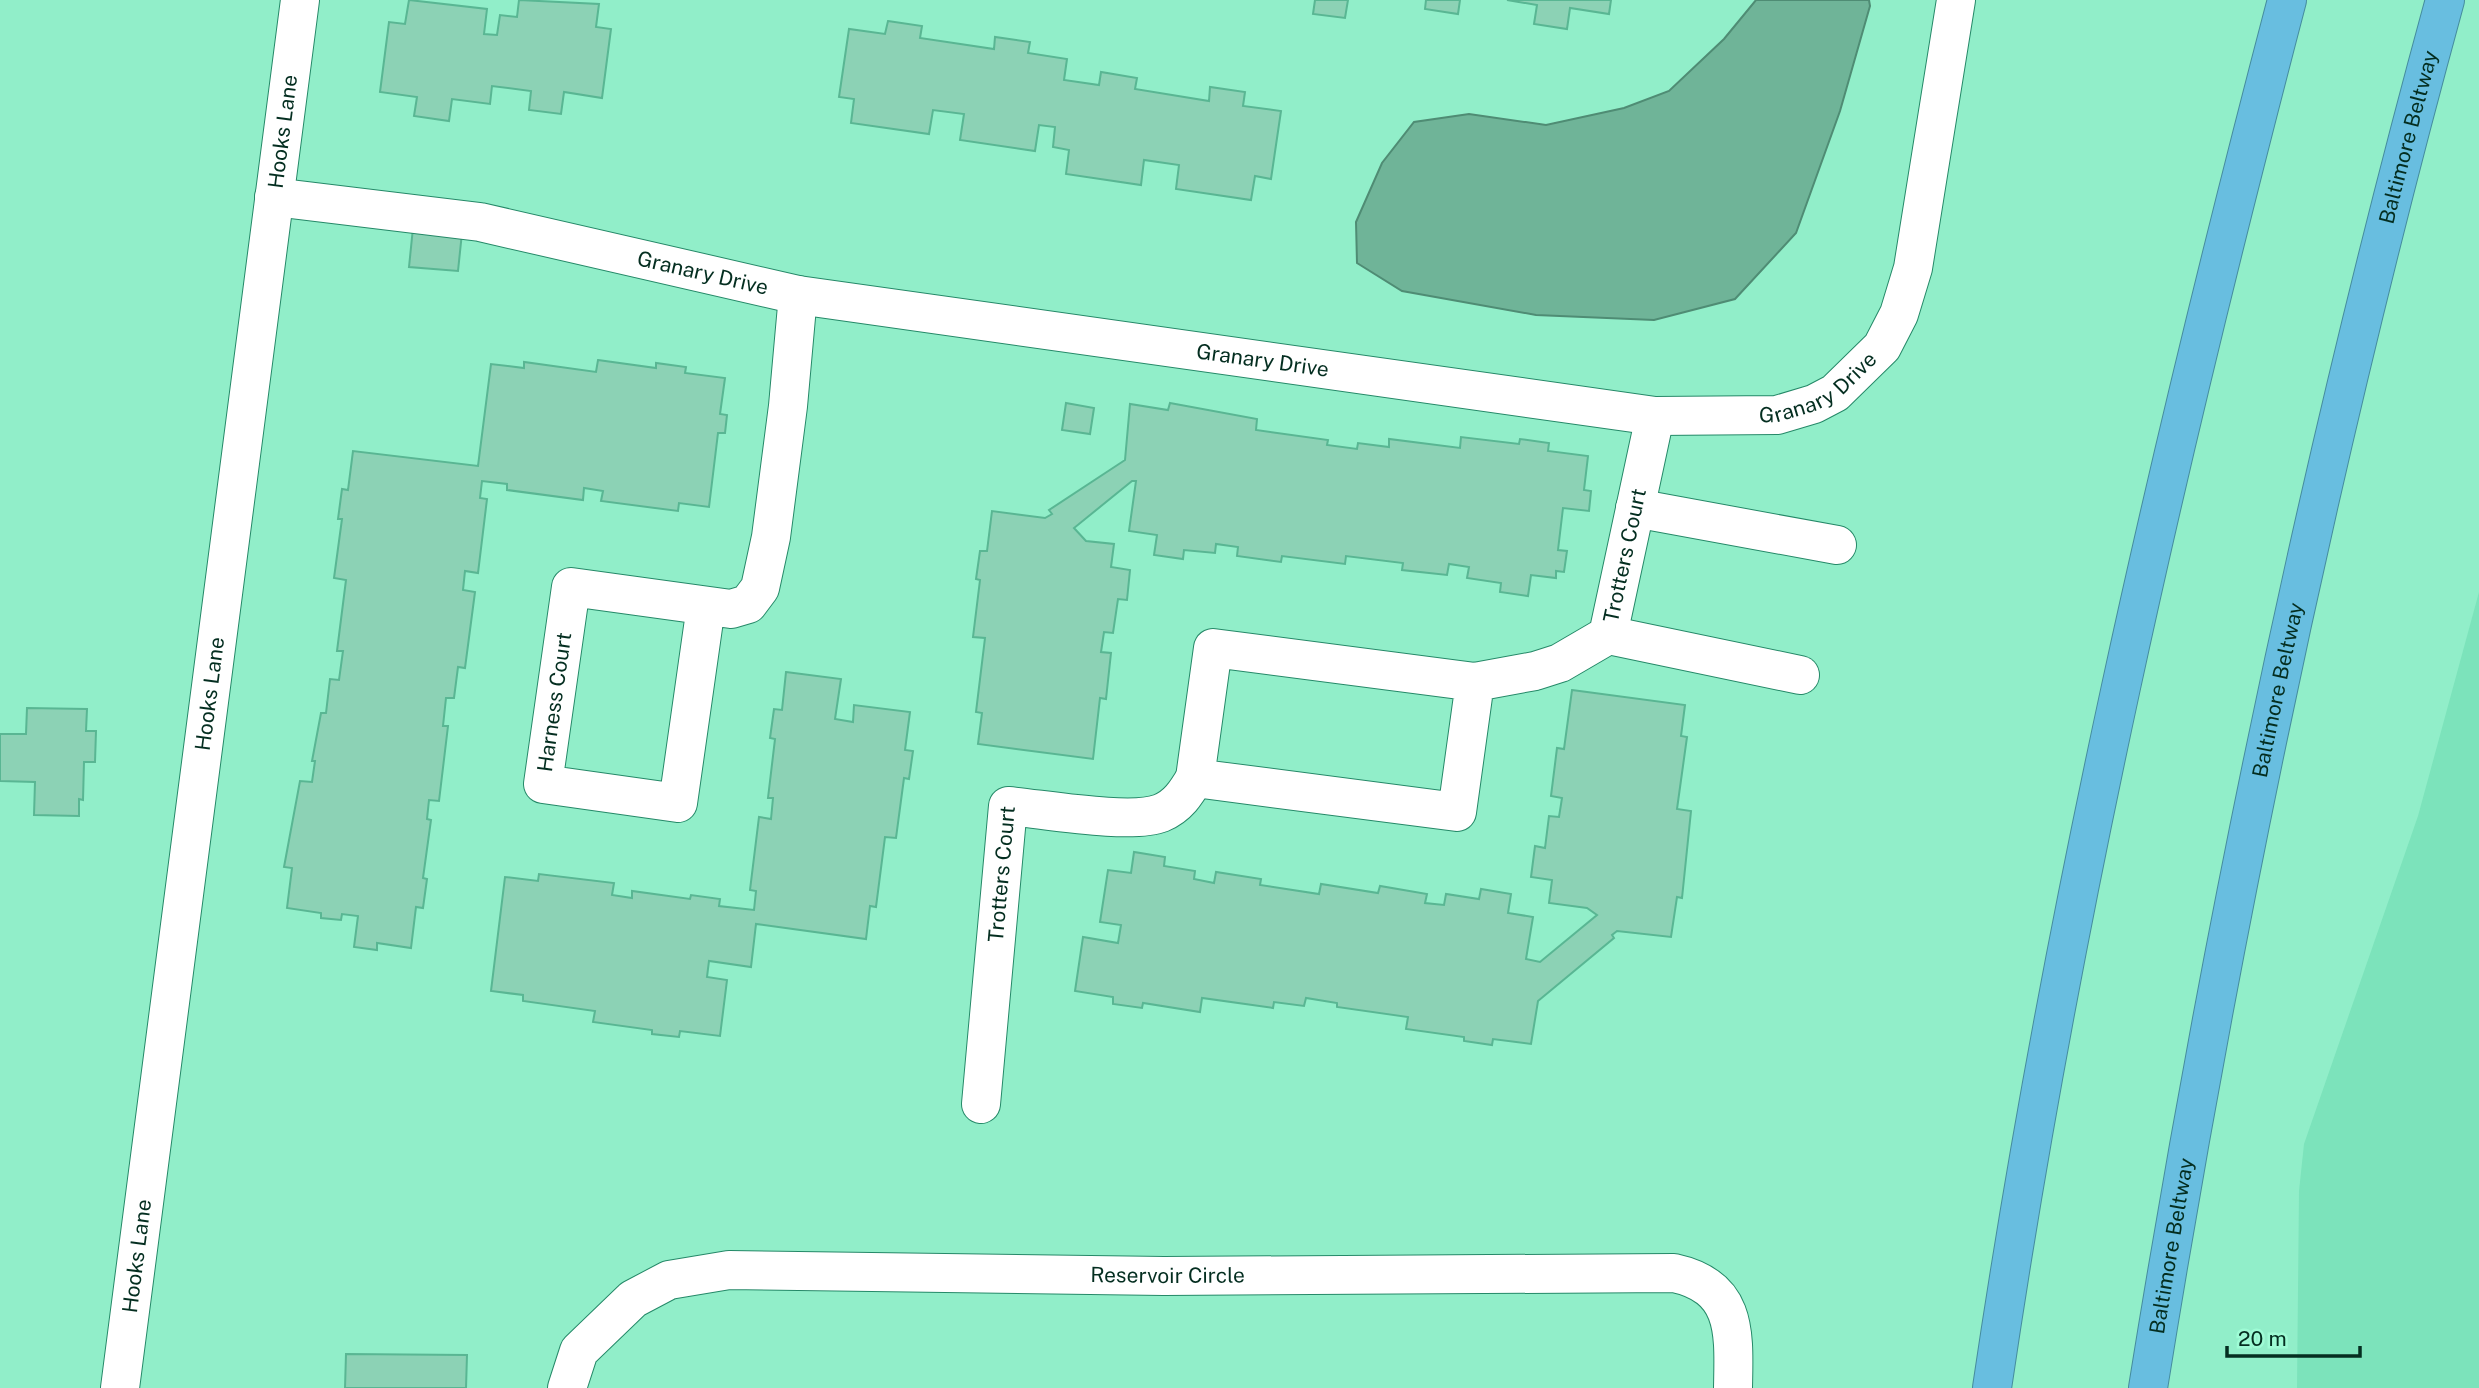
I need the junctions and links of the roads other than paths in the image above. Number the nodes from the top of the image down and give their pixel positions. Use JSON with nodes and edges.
{"nodes":[{"id":1,"x":300,"y":0,"type":"edge"},
{"id":2,"x":1956,"y":0,"type":"edge"},
{"id":3,"x":2287,"y":0,"type":"edge"},
{"id":4,"x":2445,"y":0,"type":"edge"},
{"id":5,"x":274,"y":197,"type":"junction"},
{"id":6,"x":798,"y":296,"type":"junction"},
{"id":7,"x":1655,"y":416,"type":"junction"},
{"id":8,"x":1635,"y":508,"type":"junction"},
{"id":9,"x":1836,"y":544,"type":"dead end"},
{"id":10,"x":706,"y":606,"type":"junction"},
{"id":11,"x":1608,"y":635,"type":"junction"},
{"id":12,"x":1800,"y":675,"type":"dead end"},
{"id":13,"x":1475,"y":682,"type":"junction"},
{"id":14,"x":1195,"y":778,"type":"junction"},
{"id":15,"x":981,"y":1104,"type":"dead end"},
{"id":16,"x":120,"y":1388,"type":"edge"},
{"id":17,"x":567,"y":1388,"type":"edge"},
{"id":18,"x":1733,"y":1388,"type":"edge"},
{"id":19,"x":1992,"y":1388,"type":"edge"},
{"id":20,"x":2148,"y":1388,"type":"edge"}],
"edges":[{"from":1,"to":5,"type":"street","name":"Hooks Lane"},
{"from":2,"to":7,"type":"street","name":"Granary Drive"},
{"from":3,"to":19,"type":"highway"},
{"from":4,"to":20,"type":"highway","name":"Baltimore Beltway"},
{"from":5,"to":6,"type":"street","name":"Granary Drive"},
{"from":5,"to":16,"type":"street","name":"Hooks Lane"},
{"from":6,"to":7,"type":"street","name":"Granary Drive"},
{"from":6,"to":10,"type":"street","name":"Harness Court"},
{"from":7,"to":8,"type":"street","name":"Trotters Court"},
{"from":8,"to":9,"type":"street"},
{"from":8,"to":11,"type":"street","name":"Trotters Court"},
{"from":10,"to":10,"type":"street","name":"Harness Court"},
{"from":11,"to":12,"type":"street"},
{"from":11,"to":13,"type":"street","name":"Trotters Court"},
{"from":13,"to":14,"type":"street"},
{"from":13,"to":14,"type":"street","name":"Trotters Court"},
{"from":14,"to":15,"type":"street","name":"Trotters Court"},
{"from":17,"to":18,"type":"street","name":"Reservoir Circle"}]}
